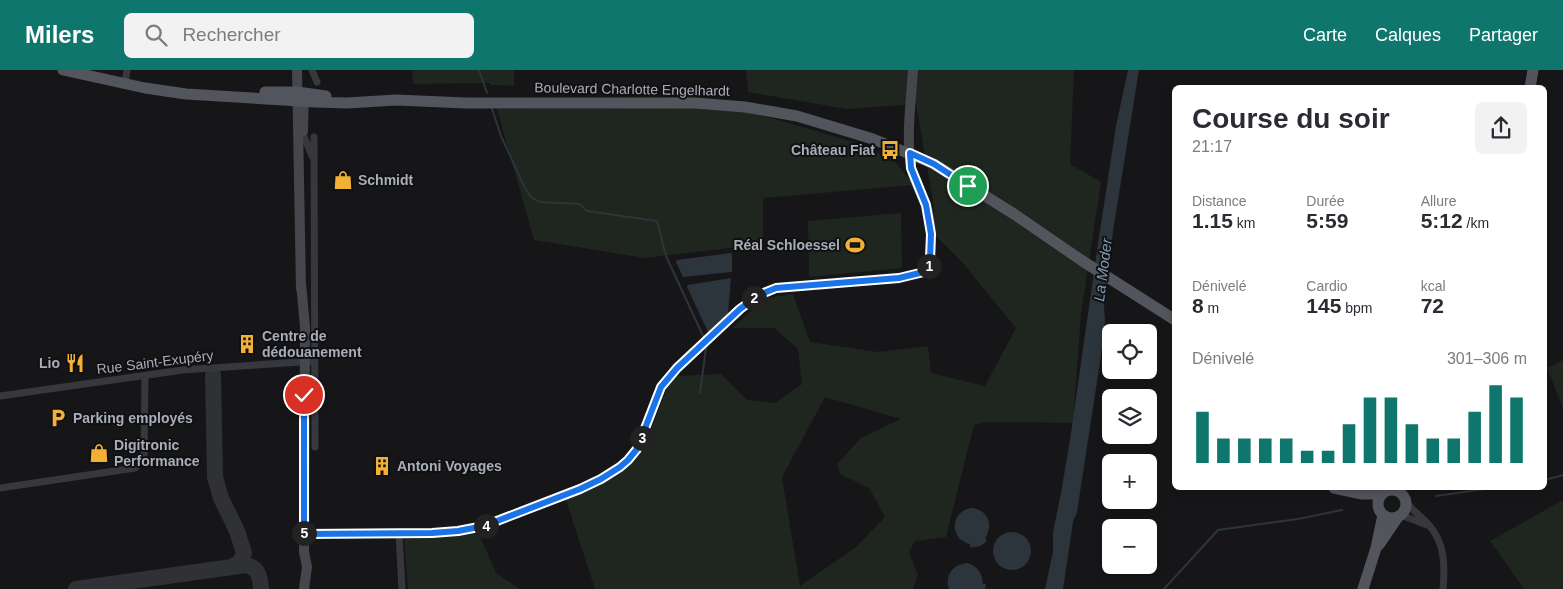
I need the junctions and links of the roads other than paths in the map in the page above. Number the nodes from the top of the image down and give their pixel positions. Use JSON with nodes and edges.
{"nodes":[{"id":1,"x":63,"y":70,"type":"edge"},
{"id":2,"x":127,"y":70,"type":"edge"},
{"id":3,"x":297,"y":70,"type":"edge"},
{"id":4,"x":302,"y":70,"type":"edge"},
{"id":5,"x":312,"y":70,"type":"edge"},
{"id":6,"x":913,"y":70,"type":"edge"},
{"id":7,"x":1533,"y":70,"type":"edge"},
{"id":8,"x":316,"y":82,"type":"dead end"},
{"id":9,"x":125,"y":84,"type":"junction"},
{"id":10,"x":1530,"y":85,"type":"edge"},
{"id":11,"x":300,"y":97,"type":"junction"},
{"id":12,"x":303,"y":134,"type":"junction"},
{"id":13,"x":314,"y":138,"type":"dead end"},
{"id":14,"x":910,"y":153,"type":"junction"},
{"id":15,"x":300,"y":157,"type":"junction"},
{"id":16,"x":313,"y":159,"type":"junction"},
{"id":17,"x":928,"y":271,"type":"joint"},
{"id":18,"x":1172,"y":318,"type":"edge"},
{"id":19,"x":309,"y":361,"type":"junction"},
{"id":20,"x":145,"y":376,"type":"junction"},
{"id":21,"x":0,"y":396,"type":"edge"},
{"id":22,"x":315,"y":447,"type":"dead end"},
{"id":23,"x":0,"y":488,"type":"edge"},
{"id":24,"x":1343,"y":490,"type":"edge"},
{"id":25,"x":1386,"y":490,"type":"edge"},
{"id":26,"x":1347,"y":491,"type":"junction"},
{"id":27,"x":1404,"y":495,"type":"edge"},
{"id":28,"x":1381,"y":511,"type":"junction"},
{"id":29,"x":1400,"y":516,"type":"junction"},
{"id":30,"x":1432,"y":528,"type":"junction"},
{"id":31,"x":304,"y":534,"type":"junction"},
{"id":32,"x":399,"y":534,"type":"junction"},
{"id":33,"x":1376,"y":548,"type":"junction"},
{"id":34,"x":303,"y":589,"type":"edge"},
{"id":35,"x":402,"y":589,"type":"edge"},
{"id":36,"x":1363,"y":589,"type":"edge"},
{"id":37,"x":1443,"y":589,"type":"edge"}],
"edges":[{"from":1,"to":9,"type":"main road","name":"Boulevard Charlotte Engelhardt"},
{"from":2,"to":9,"type":"street"},
{"from":3,"to":11,"type":"street"},
{"from":4,"to":11,"type":"street"},
{"from":5,"to":8,"type":"street"},
{"from":6,"to":14,"type":"street"},
{"from":7,"to":10,"type":"main road"},
{"from":9,"to":11,"type":"main road","name":"Boulevard Charlotte Engelhardt"},
{"from":11,"to":12,"type":"street"},
{"from":11,"to":14,"type":"main road","name":"Boulevard Charlotte Engelhardt"},
{"from":11,"to":15,"type":"street"},
{"from":12,"to":15,"type":"street"},
{"from":12,"to":16,"type":"street"},
{"from":13,"to":16,"type":"street"},
{"from":14,"to":17,"type":"street"},
{"from":14,"to":18,"type":"main road","name":"Boulevard Charlotte Engelhardt"},
{"from":15,"to":19,"type":"street"},
{"from":16,"to":19,"type":"street"},
{"from":17,"to":32,"type":"street"},
{"from":19,"to":20,"type":"street","name":"Rue Saint-Exupéry"},
{"from":19,"to":22,"type":"street"},
{"from":19,"to":31,"type":"street"},
{"from":20,"to":21,"type":"street","name":"Rue Saint-Exupéry"},
{"from":20,"to":23,"type":"street"},
{"from":24,"to":26,"type":"main road"},
{"from":25,"to":26,"type":"main road"},
{"from":25,"to":27,"type":"main road"},
{"from":25,"to":28,"type":"main road"},
{"from":26,"to":28,"type":"main road"},
{"from":27,"to":29,"type":"main road"},
{"from":27,"to":30,"type":"street"},
{"from":28,"to":29,"type":"main road"},
{"from":28,"to":33,"type":"main road"},
{"from":29,"to":30,"type":"street"},
{"from":29,"to":33,"type":"main road"},
{"from":30,"to":37,"type":"street"},
{"from":31,"to":32,"type":"street"},
{"from":31,"to":34,"type":"street"},
{"from":32,"to":35,"type":"street"},
{"from":33,"to":36,"type":"main road"}]}
